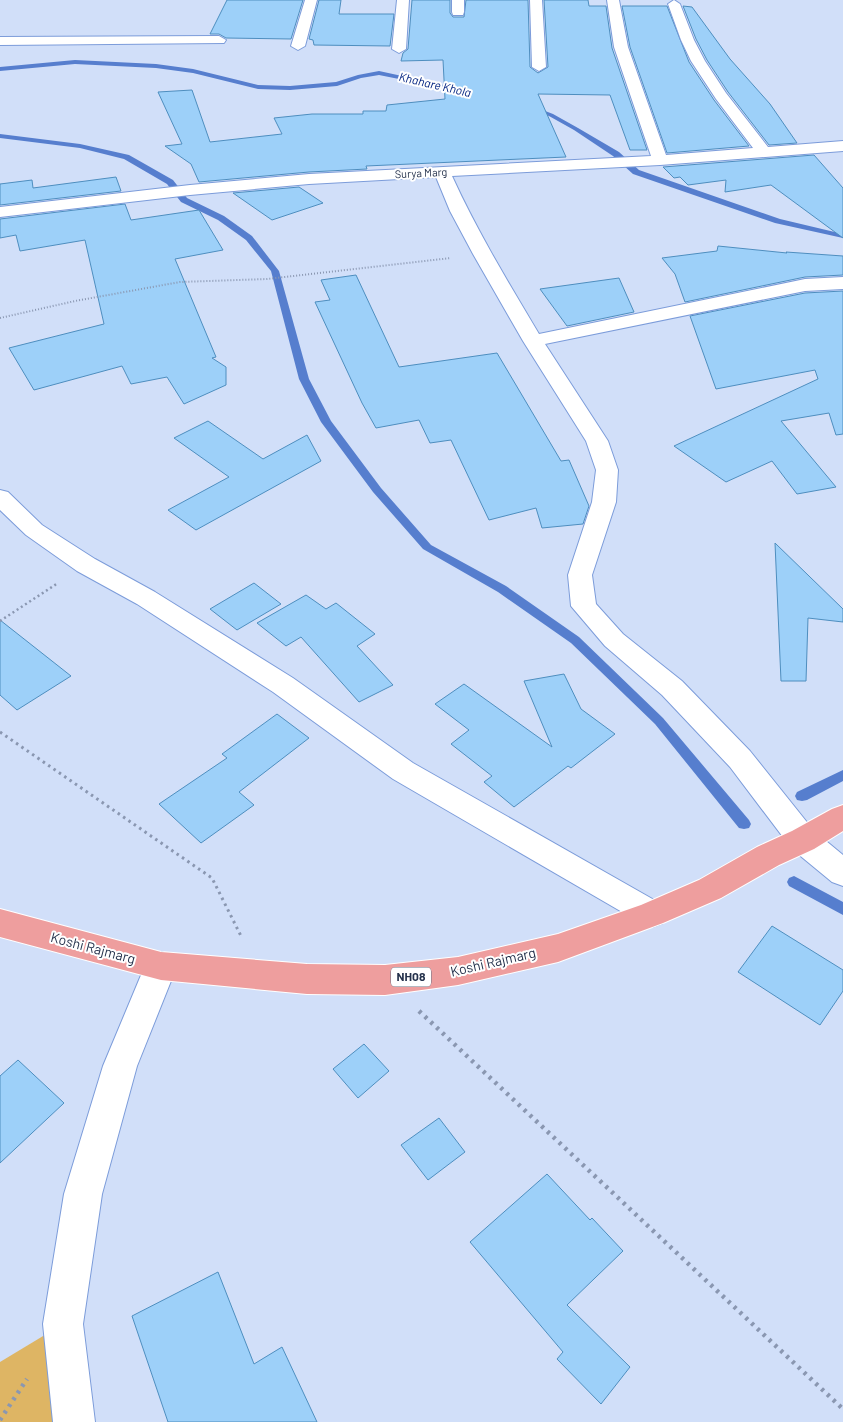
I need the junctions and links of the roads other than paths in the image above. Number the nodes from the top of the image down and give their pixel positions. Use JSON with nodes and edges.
{"nodes":[{"id":1,"x":311,"y":0,"type":"edge"},
{"id":2,"x":403,"y":0,"type":"edge"},
{"id":3,"x":536,"y":0,"type":"edge"},
{"id":4,"x":613,"y":0,"type":"edge"},
{"id":5,"x":674,"y":4,"type":"dead end"},
{"id":6,"x":219,"y":40,"type":"dead end"},
{"id":7,"x":0,"y":41,"type":"edge"},
{"id":8,"x":298,"y":46,"type":"dead end"},
{"id":9,"x":399,"y":49,"type":"dead end"},
{"id":10,"x":539,"y":67,"type":"dead end"},
{"id":11,"x":843,"y":146,"type":"edge"},
{"id":12,"x":822,"y":147,"type":"junction"},
{"id":13,"x":763,"y":152,"type":"junction"},
{"id":14,"x":660,"y":160,"type":"junction"},
{"id":15,"x":843,"y":161,"type":"edge"},
{"id":16,"x":442,"y":172,"type":"junction"},
{"id":17,"x":0,"y":212,"type":"edge"},
{"id":18,"x":843,"y":283,"type":"edge"},
{"id":19,"x":533,"y":341,"type":"junction"},
{"id":20,"x":0,"y":497,"type":"edge"},
{"id":21,"x":843,"y":817,"type":"edge"},
{"id":22,"x":803,"y":840,"type":"junction"},
{"id":23,"x":843,"y":873,"type":"edge"},
{"id":24,"x":652,"y":914,"type":"junction"},
{"id":25,"x":0,"y":923,"type":"edge"},
{"id":26,"x":161,"y":966,"type":"junction"},
{"id":27,"x":74,"y":1422,"type":"edge"}],
"edges":[{"from":1,"to":8,"type":"street"},
{"from":2,"to":9,"type":"street"},
{"from":3,"to":10,"type":"street"},
{"from":4,"to":14,"type":"street"},
{"from":5,"to":13,"type":"street"},
{"from":6,"to":7,"type":"street"},
{"from":11,"to":12,"type":"street","name":"Surya Marg"},
{"from":12,"to":13,"type":"street","name":"Surya Marg"},
{"from":12,"to":15,"type":"street"},
{"from":13,"to":14,"type":"street","name":"Surya Marg"},
{"from":14,"to":16,"type":"street","name":"Surya Marg"},
{"from":16,"to":17,"type":"street","name":"Surya Marg"},
{"from":16,"to":19,"type":"street"},
{"from":18,"to":19,"type":"street"},
{"from":19,"to":22,"type":"street"},
{"from":20,"to":24,"type":"street"},
{"from":21,"to":22,"type":"main road","name":"Koshi Rajmarg","number":"NH08"},
{"from":22,"to":23,"type":"street"},
{"from":22,"to":24,"type":"main road","name":"Koshi Rajmarg","number":"NH08"},
{"from":24,"to":26,"type":"main road","name":"Koshi Rajmarg","number":"NH08"},
{"from":25,"to":26,"type":"main road","name":"Koshi Rajmarg","number":"NH08"},
{"from":26,"to":27,"type":"street"}]}
